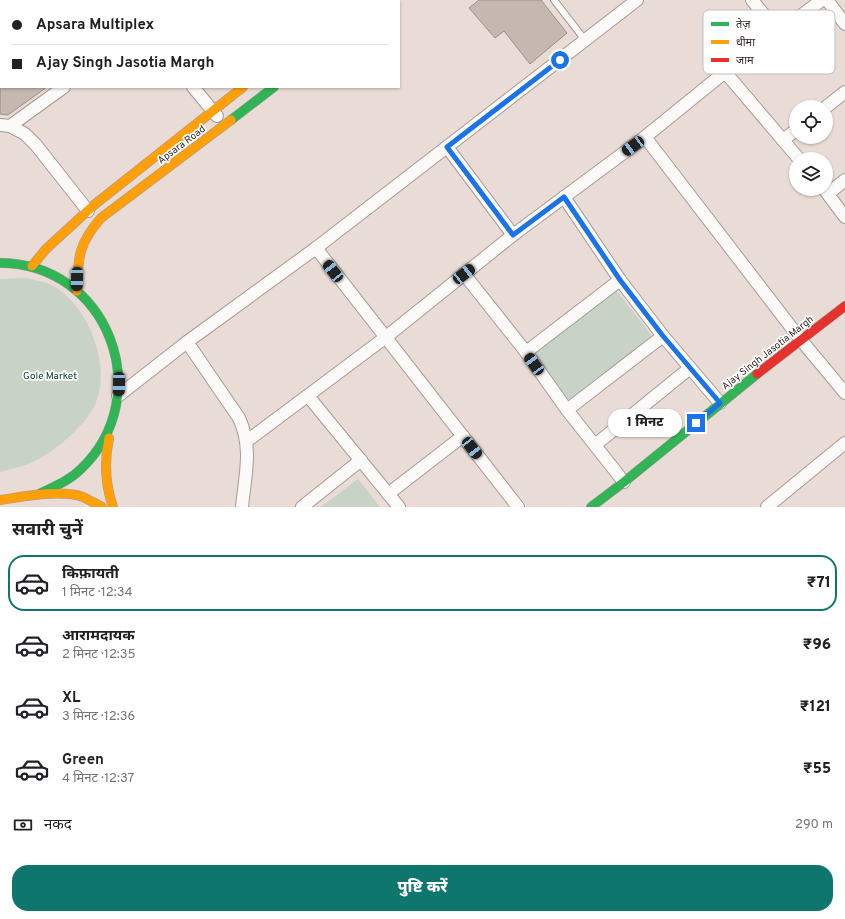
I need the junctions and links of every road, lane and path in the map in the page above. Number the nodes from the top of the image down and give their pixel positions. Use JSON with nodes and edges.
{"nodes":[{"id":1,"x":554,"y":0,"type":"edge"},
{"id":2,"x":637,"y":0,"type":"edge"},
{"id":3,"x":752,"y":0,"type":"edge"},
{"id":4,"x":822,"y":0,"type":"edge"},
{"id":5,"x":827,"y":0,"type":"edge"},
{"id":6,"x":760,"y":10,"type":"edge"},
{"id":7,"x":808,"y":10,"type":"edge"},
{"id":8,"x":834,"y":10,"type":"edge"},
{"id":9,"x":835,"y":11,"type":"edge"},
{"id":10,"x":845,"y":24,"type":"edge"},
{"id":11,"x":585,"y":40,"type":"junction"},
{"id":12,"x":723,"y":74,"type":"edge"},
{"id":13,"x":727,"y":74,"type":"edge"},
{"id":14,"x":62,"y":88,"type":"edge"},
{"id":15,"x":195,"y":88,"type":"edge"},
{"id":16,"x":242,"y":88,"type":"edge"},
{"id":17,"x":273,"y":88,"type":"edge"},
{"id":18,"x":845,"y":92,"type":"edge"},
{"id":19,"x":833,"y":101,"type":"edge"},
{"id":20,"x":213,"y":111,"type":"junction"},
{"id":21,"x":224,"y":124,"type":"junction"},
{"id":22,"x":5,"y":125,"type":"edge"},
{"id":23,"x":789,"y":135,"type":"edge"},
{"id":24,"x":645,"y":137,"type":"junction"},
{"id":25,"x":783,"y":140,"type":"junction"},
{"id":26,"x":447,"y":147,"type":"junction"},
{"id":27,"x":793,"y":152,"type":"edge"},
{"id":28,"x":845,"y":180,"type":"edge"},
{"id":29,"x":833,"y":187,"type":"edge"},
{"id":30,"x":830,"y":196,"type":"edge"},
{"id":31,"x":564,"y":197,"type":"junction"},
{"id":32,"x":91,"y":208,"type":"junction"},
{"id":33,"x":845,"y":217,"type":"edge"},
{"id":34,"x":513,"y":235,"type":"junction"},
{"id":35,"x":316,"y":248,"type":"junction"},
{"id":36,"x":0,"y":263,"type":"edge"},
{"id":37,"x":32,"y":266,"type":"junction"},
{"id":38,"x":464,"y":274,"type":"junction"},
{"id":39,"x":620,"y":280,"type":"junction"},
{"id":40,"x":77,"y":291,"type":"junction"},
{"id":41,"x":845,"y":306,"type":"edge"},
{"id":42,"x":663,"y":336,"type":"junction"},
{"id":43,"x":386,"y":337,"type":"junction"},
{"id":44,"x":801,"y":340,"type":"junction"},
{"id":45,"x":187,"y":342,"type":"junction"},
{"id":46,"x":526,"y":352,"type":"junction"},
{"id":47,"x":690,"y":368,"type":"junction"},
{"id":48,"x":845,"y":393,"type":"edge"},
{"id":49,"x":118,"y":396,"type":"junction"},
{"id":50,"x":308,"y":396,"type":"junction"},
{"id":51,"x":720,"y":403,"type":"junction"},
{"id":52,"x":567,"y":410,"type":"junction"},
{"id":53,"x":113,"y":420,"type":"junction"},
{"id":54,"x":463,"y":436,"type":"junction"},
{"id":55,"x":247,"y":441,"type":"junction"},
{"id":56,"x":845,"y":443,"type":"edge"},
{"id":57,"x":595,"y":446,"type":"junction"},
{"id":58,"x":360,"y":460,"type":"junction"},
{"id":59,"x":624,"y":482,"type":"junction"},
{"id":60,"x":39,"y":494,"type":"junction"},
{"id":61,"x":388,"y":494,"type":"junction"},
{"id":62,"x":0,"y":500,"type":"edge"},
{"id":63,"x":102,"y":507,"type":"edge"},
{"id":64,"x":113,"y":507,"type":"edge"},
{"id":65,"x":242,"y":507,"type":"edge"},
{"id":66,"x":302,"y":507,"type":"edge"},
{"id":67,"x":399,"y":507,"type":"edge"},
{"id":68,"x":518,"y":507,"type":"edge"},
{"id":69,"x":591,"y":507,"type":"edge"},
{"id":70,"x":767,"y":507,"type":"edge"}],
"edges":[{"from":1,"to":11,"type":"lane"},
{"from":2,"to":11,"type":"street"},
{"from":3,"to":6,"type":"street"},
{"from":4,"to":7,"type":"street"},
{"from":5,"to":8,"type":"street"},
{"from":9,"to":10,"type":"street"},
{"from":11,"to":26,"type":"street"},
{"from":12,"to":24,"type":"street"},
{"from":13,"to":25,"type":"street"},
{"from":14,"to":22,"type":"street"},
{"from":15,"to":20,"type":"street"},
{"from":16,"to":20,"type":"street","name":"Apsara Road"},
{"from":17,"to":21,"type":"street","name":"Apsara Road"},
{"from":18,"to":19,"type":"street"},
{"from":20,"to":21,"type":"street"},
{"from":20,"to":32,"type":"street","name":"Apsara Road"},
{"from":21,"to":40,"type":"street","name":"Apsara Road"},
{"from":22,"to":32,"type":"street"},
{"from":23,"to":25,"type":"street"},
{"from":24,"to":31,"type":"street"},
{"from":24,"to":44,"type":"street"},
{"from":25,"to":27,"type":"street"},
{"from":26,"to":34,"type":"street"},
{"from":26,"to":35,"type":"street"},
{"from":28,"to":29,"type":"street"},
{"from":30,"to":33,"type":"street"},
{"from":31,"to":34,"type":"street"},
{"from":31,"to":39,"type":"street"},
{"from":32,"to":37,"type":"street","name":"Apsara Road"},
{"from":34,"to":38,"type":"street"},
{"from":35,"to":43,"type":"street"},
{"from":35,"to":45,"type":"street"},
{"from":36,"to":37,"type":"street"},
{"from":37,"to":40,"type":"street"},
{"from":38,"to":43,"type":"street"},
{"from":38,"to":46,"type":"street"},
{"from":39,"to":42,"type":"street"},
{"from":39,"to":46,"type":"street"},
{"from":40,"to":49,"type":"street"},
{"from":41,"to":44,"type":"street","name":"Ajay Singh Jasotia Margh"},
{"from":42,"to":47,"type":"street"},
{"from":42,"to":52,"type":"street"},
{"from":43,"to":50,"type":"street"},
{"from":43,"to":54,"type":"street"},
{"from":44,"to":48,"type":"street"},
{"from":44,"to":51,"type":"street","name":"Ajay Singh Jasotia Margh"},
{"from":45,"to":49,"type":"street"},
{"from":45,"to":55,"type":"street"},
{"from":46,"to":52,"type":"street"},
{"from":47,"to":51,"type":"street"},
{"from":47,"to":57,"type":"street"},
{"from":49,"to":53,"type":"street"},
{"from":50,"to":55,"type":"street"},
{"from":50,"to":58,"type":"street"},
{"from":51,"to":59,"type":"street","name":"Ajay Singh Jasotia Margh"},
{"from":52,"to":57,"type":"street"},
{"from":53,"to":60,"type":"street"},
{"from":53,"to":64,"type":"street"},
{"from":54,"to":61,"type":"street"},
{"from":54,"to":68,"type":"street"},
{"from":55,"to":65,"type":"street"},
{"from":56,"to":70,"type":"street"},
{"from":57,"to":59,"type":"street"},
{"from":58,"to":61,"type":"street"},
{"from":58,"to":66,"type":"street"},
{"from":59,"to":69,"type":"street","name":"Ajay Singh Jasotia Margh"},
{"from":60,"to":62,"type":"street"},
{"from":60,"to":63,"type":"street"},
{"from":61,"to":67,"type":"street"}]}
